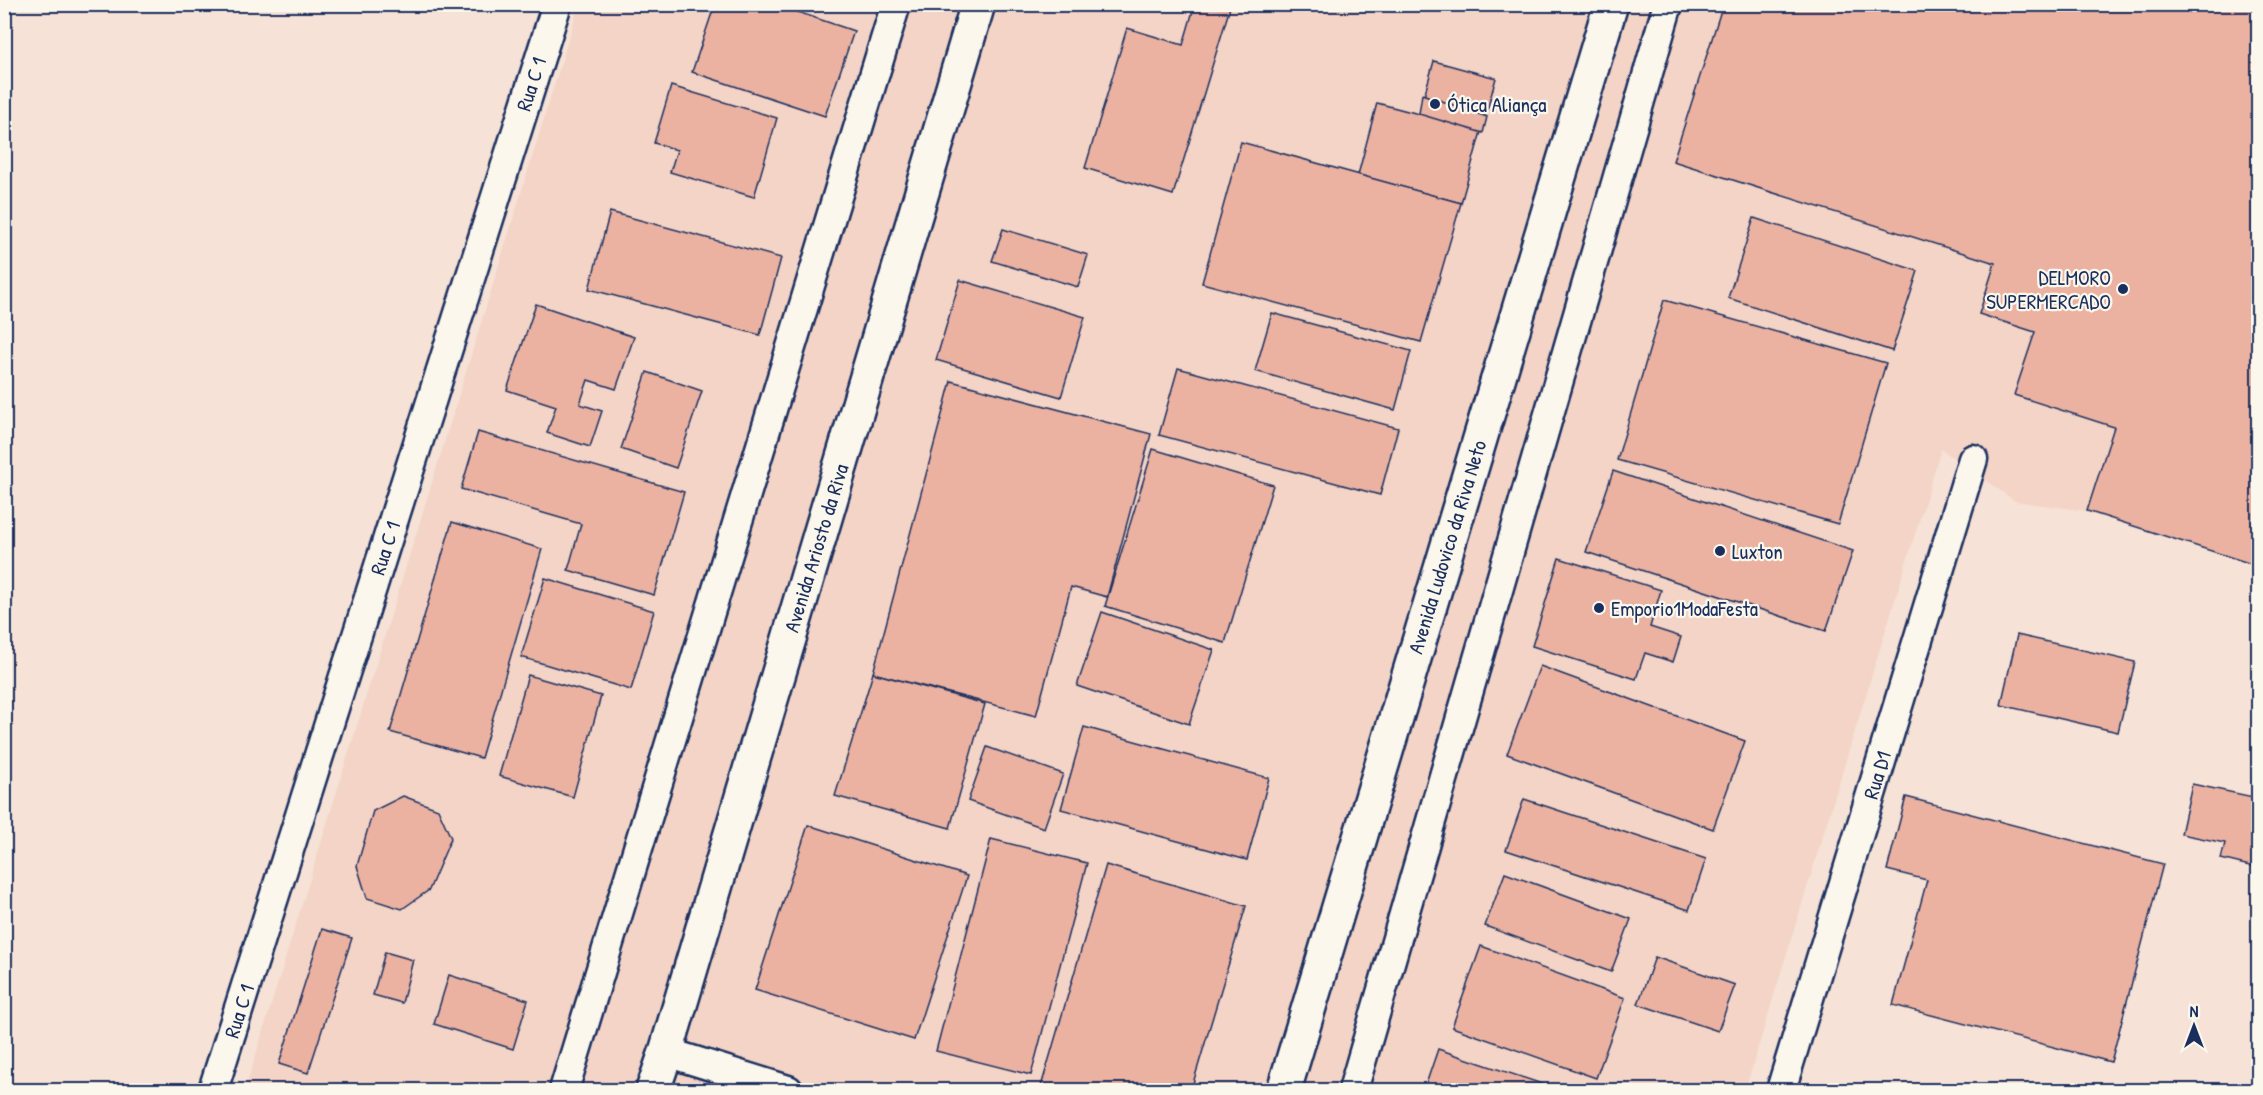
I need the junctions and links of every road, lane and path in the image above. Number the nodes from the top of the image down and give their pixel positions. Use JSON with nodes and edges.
{"nodes":[{"id":1,"x":556,"y":4,"type":"edge"},
{"id":2,"x":896,"y":4,"type":"edge"},
{"id":3,"x":978,"y":4,"type":"edge"},
{"id":4,"x":1611,"y":4,"type":"edge"},
{"id":5,"x":1668,"y":4,"type":"edge"},
{"id":6,"x":1973,"y":459,"type":"dead end"},
{"id":7,"x":666,"y":1052,"type":"junction"},
{"id":8,"x":213,"y":1090,"type":"edge"},
{"id":9,"x":564,"y":1090,"type":"edge"},
{"id":10,"x":653,"y":1090,"type":"edge"},
{"id":11,"x":788,"y":1090,"type":"edge"},
{"id":12,"x":1284,"y":1090,"type":"edge"},
{"id":13,"x":1353,"y":1090,"type":"edge"},
{"id":14,"x":1780,"y":1090,"type":"edge"}],
"edges":[{"from":1,"to":8,"type":"street","name":"Rua C 1"},
{"from":2,"to":9,"type":"street"},
{"from":3,"to":7,"type":"street","name":"Avenida Ariosto da Riva"},
{"from":4,"to":12,"type":"street","name":"Avenida Ludovico da Riva Neto"},
{"from":5,"to":13,"type":"street"},
{"from":6,"to":14,"type":"street","name":"Rua D1"},
{"from":7,"to":10,"type":"street","name":"Avenida Ariosto da Riva"},
{"from":7,"to":11,"type":"street"}]}
